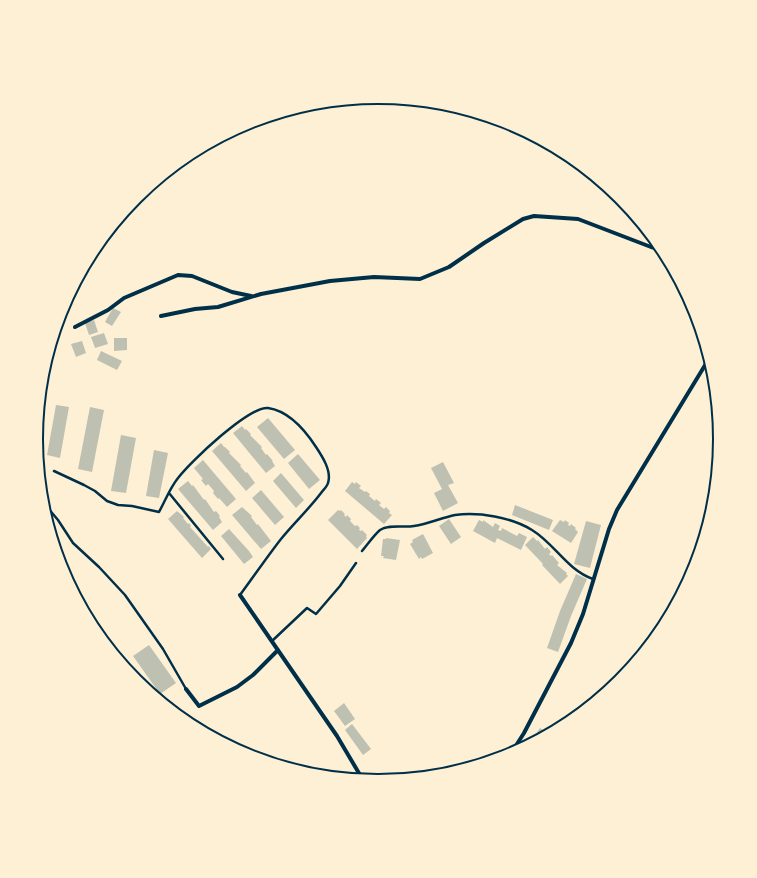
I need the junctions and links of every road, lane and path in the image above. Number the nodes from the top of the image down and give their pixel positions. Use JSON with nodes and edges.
{"nodes":[{"id":1,"x":653,"y":248,"type":"edge"},
{"id":2,"x":254,"y":296,"type":"junction"},
{"id":3,"x":161,"y":316,"type":"dead end"},
{"id":4,"x":75,"y":327,"type":"dead end"},
{"id":5,"x":706,"y":364,"type":"edge"},
{"id":6,"x":54,"y":470,"type":"dead end"},
{"id":7,"x":169,"y":492,"type":"junction"},
{"id":8,"x":51,"y":511,"type":"edge"},
{"id":9,"x":362,"y":551,"type":"dead end"},
{"id":10,"x":224,"y":559,"type":"dead end"},
{"id":11,"x":356,"y":563,"type":"dead end"},
{"id":12,"x":593,"y":579,"type":"junction"},
{"id":13,"x":240,"y":595,"type":"joint"},
{"id":14,"x":272,"y":641,"type":"junction"},
{"id":15,"x":278,"y":650,"type":"junction"},
{"id":16,"x":186,"y":688,"type":"joint"},
{"id":17,"x":516,"y":745,"type":"edge"},
{"id":18,"x":359,"y":774,"type":"edge"}],
"edges":[{"from":1,"to":2,"type":"street"},
{"from":2,"to":3,"type":"street"},
{"from":2,"to":4,"type":"street"},
{"from":5,"to":12,"type":"street"},
{"from":6,"to":7,"type":"lane"},
{"from":7,"to":10,"type":"lane"},
{"from":7,"to":13,"type":"lane"},
{"from":8,"to":16,"type":"lane"},
{"from":9,"to":12,"type":"lane"},
{"from":11,"to":14,"type":"lane"},
{"from":12,"to":17,"type":"street"},
{"from":13,"to":14,"type":"street"},
{"from":14,"to":15,"type":"street"},
{"from":15,"to":16,"type":"street"},
{"from":15,"to":18,"type":"street"}]}
